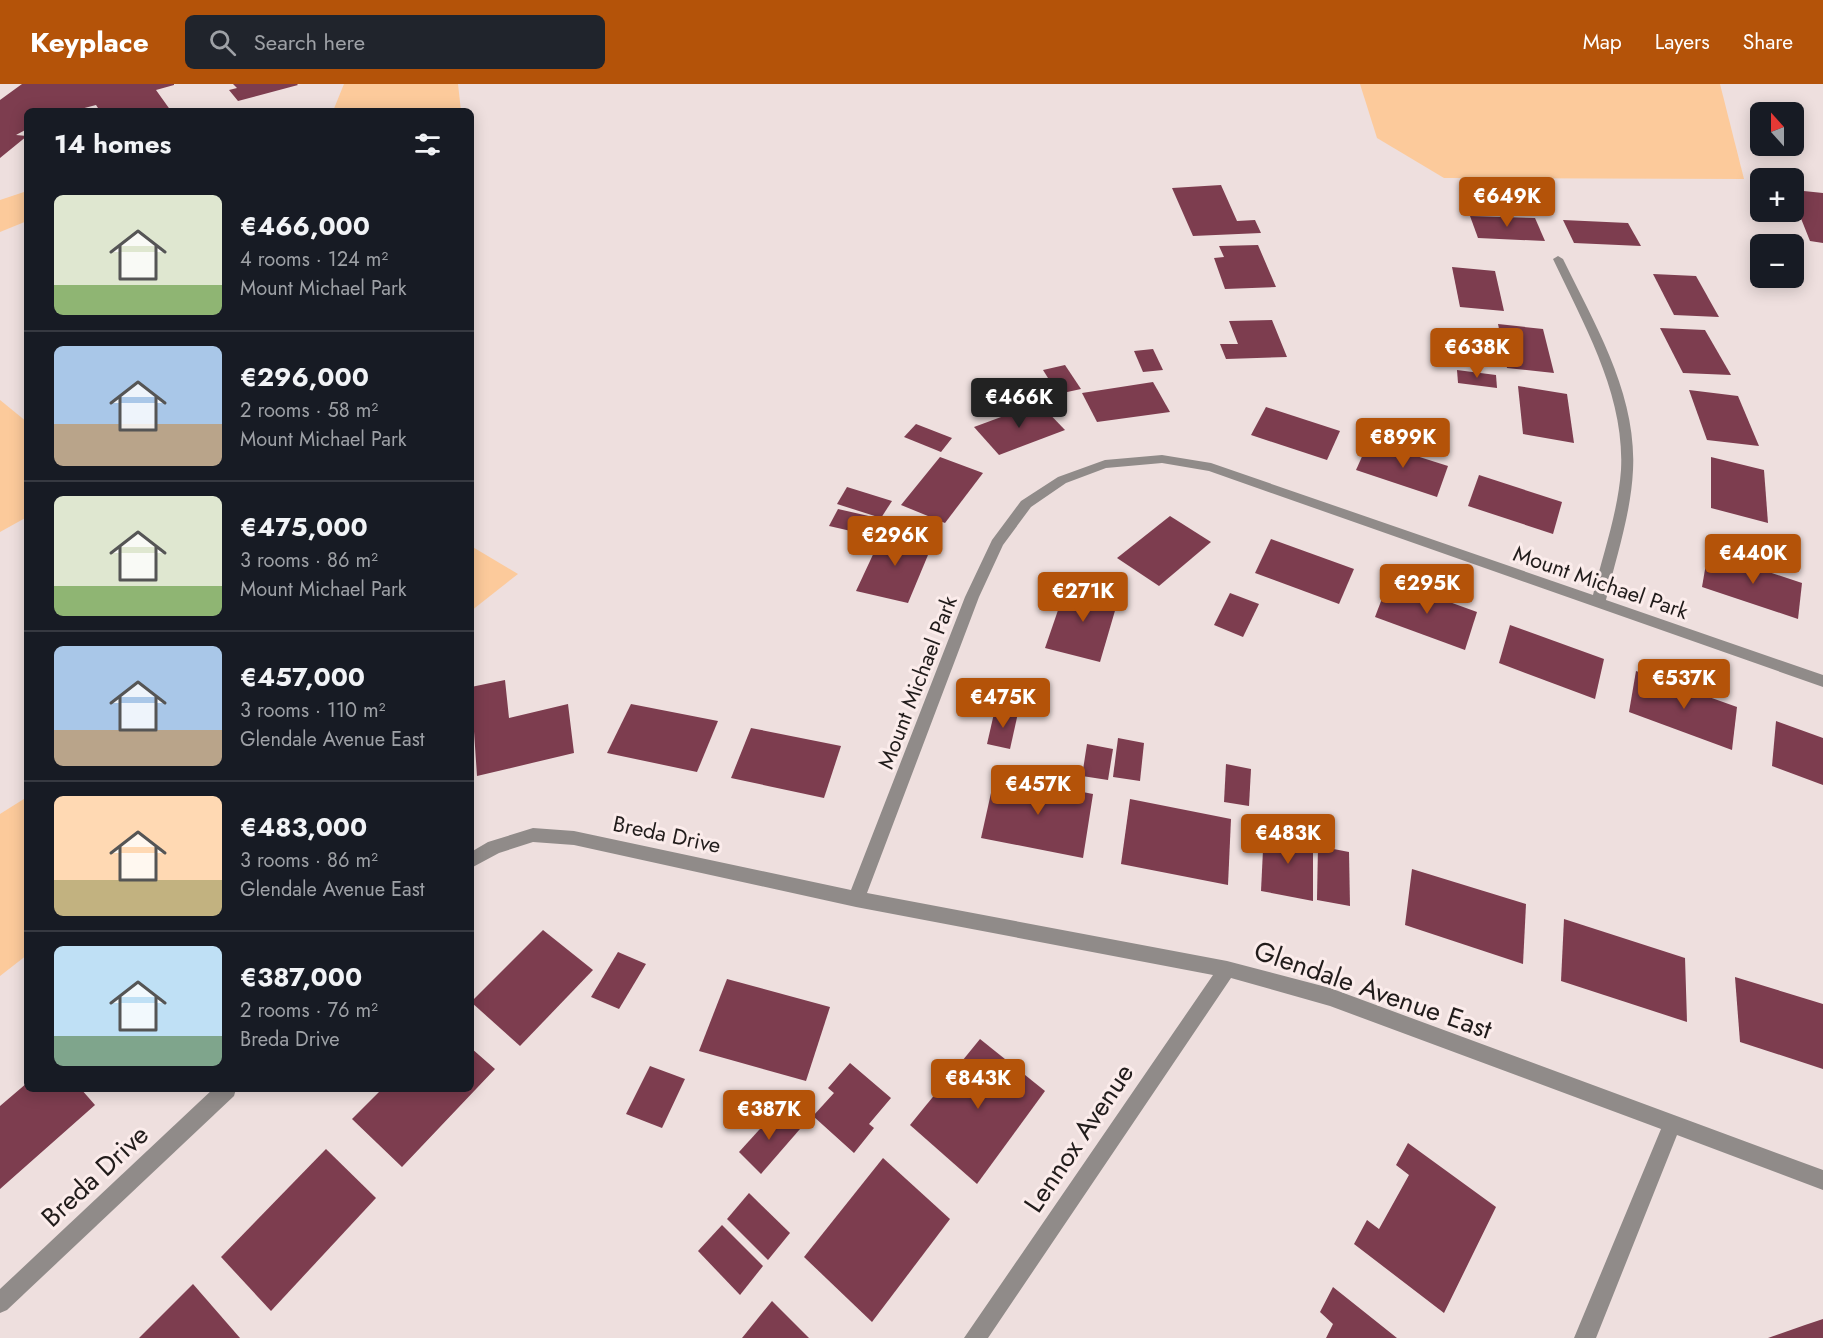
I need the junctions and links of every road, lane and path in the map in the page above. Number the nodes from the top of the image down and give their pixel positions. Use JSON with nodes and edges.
{"nodes":[{"id":1,"x":1558,"y":259,"type":"dead end"},
{"id":2,"x":1598,"y":603,"type":"junction"},
{"id":3,"x":1823,"y":681,"type":"edge"},
{"id":4,"x":474,"y":859,"type":"edge"},
{"id":5,"x":856,"y":899,"type":"junction"},
{"id":6,"x":1227,"y":969,"type":"junction"},
{"id":7,"x":224,"y":1092,"type":"edge"},
{"id":8,"x":1672,"y":1125,"type":"junction"},
{"id":9,"x":1823,"y":1180,"type":"edge"},
{"id":10,"x":0,"y":1303,"type":"edge"},
{"id":11,"x":975,"y":1338,"type":"edge"},
{"id":12,"x":1585,"y":1338,"type":"edge"}],
"edges":[{"from":1,"to":2,"type":"street"},
{"from":2,"to":3,"type":"street","name":"Mount Michael Park"},
{"from":2,"to":5,"type":"street","name":"Mount Michael Park"},
{"from":4,"to":5,"type":"street","name":"Breda Drive"},
{"from":5,"to":6,"type":"street","name":"Glendale Avenue East"},
{"from":6,"to":8,"type":"street","name":"Glendale Avenue East"},
{"from":6,"to":11,"type":"street","name":"Lennox Avenue"},
{"from":7,"to":10,"type":"street","name":"Breda Drive"},
{"from":8,"to":9,"type":"street","name":"Glendale Avenue East"},
{"from":8,"to":12,"type":"street"}]}
